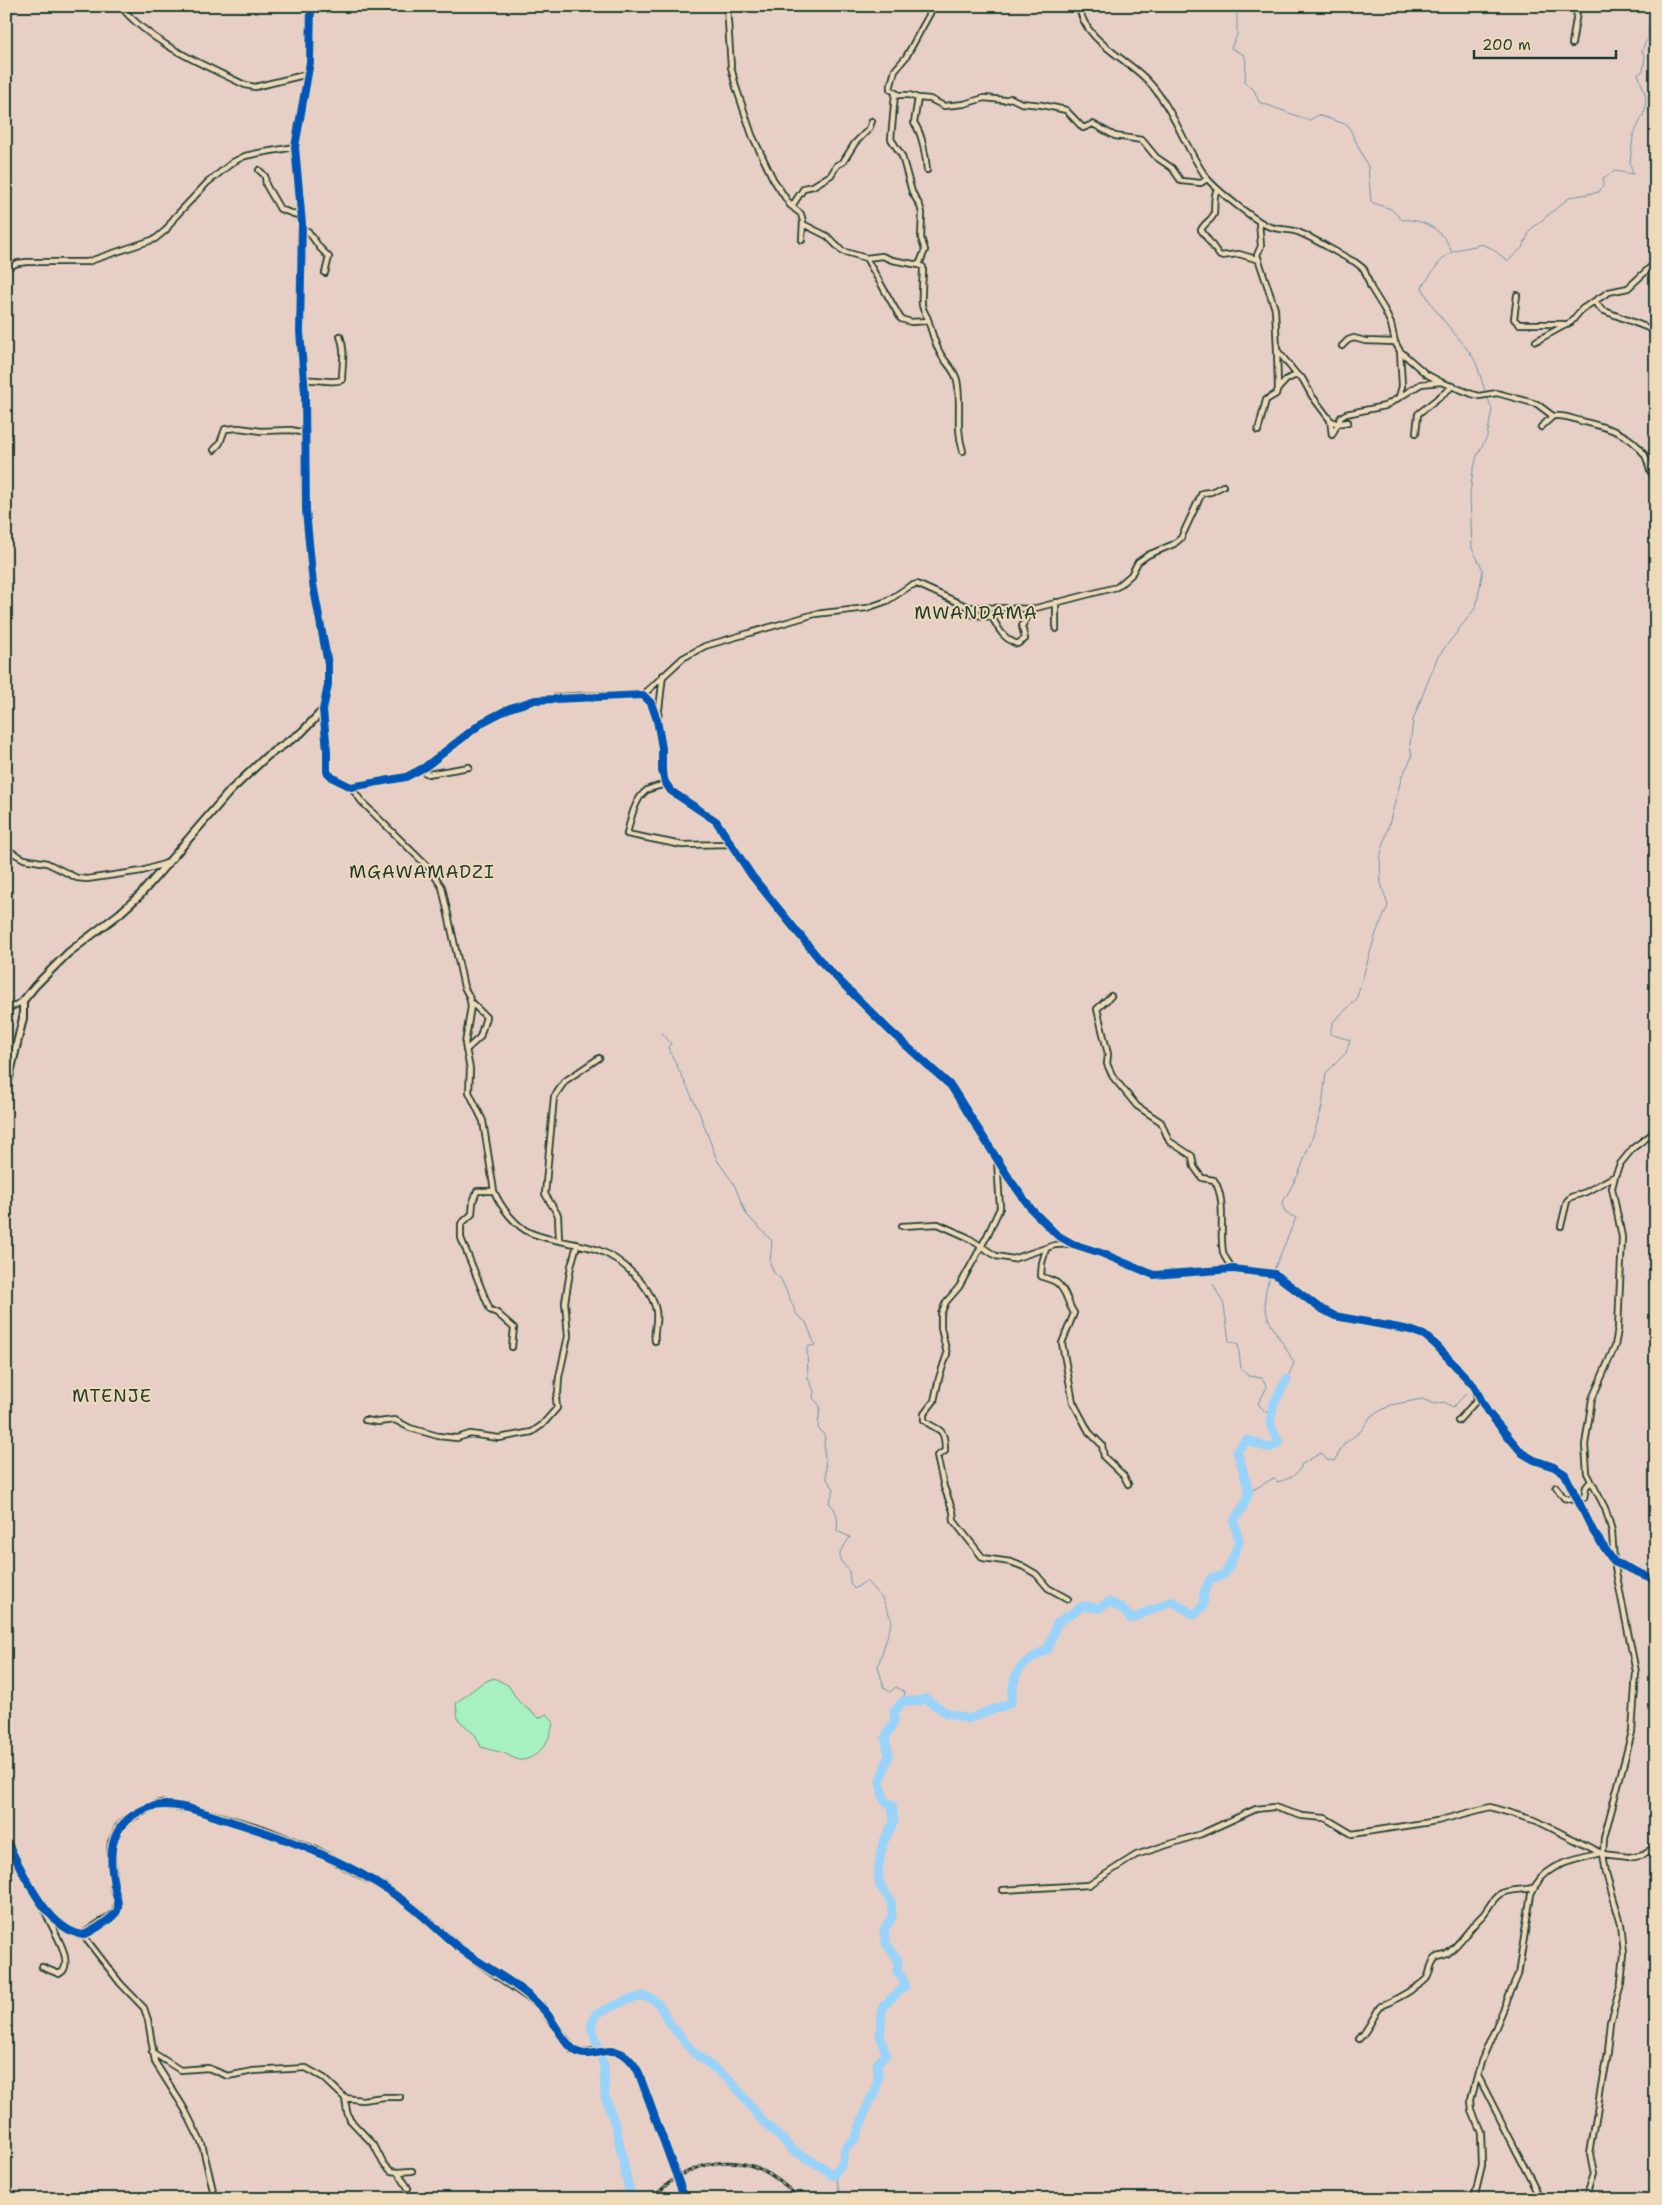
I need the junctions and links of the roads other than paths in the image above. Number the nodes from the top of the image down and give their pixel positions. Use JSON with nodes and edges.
{"nodes":[{"id":1,"x":120,"y":6,"type":"edge"},
{"id":2,"x":311,"y":6,"type":"edge"},
{"id":3,"x":727,"y":6,"type":"edge"},
{"id":4,"x":934,"y":6,"type":"edge"},
{"id":5,"x":1079,"y":6,"type":"edge"},
{"id":6,"x":1578,"y":6,"type":"edge"},
{"id":7,"x":1572,"y":44,"type":"dead end"},
{"id":8,"x":308,"y":74,"type":"junction"},
{"id":9,"x":895,"y":94,"type":"junction"},
{"id":10,"x":918,"y":98,"type":"junction"},
{"id":11,"x":872,"y":121,"type":"dead end"},
{"id":12,"x":295,"y":147,"type":"junction"},
{"id":13,"x":259,"y":170,"type":"dead end"},
{"id":14,"x":927,"y":170,"type":"dead end"},
{"id":15,"x":1207,"y":178,"type":"junction"},
{"id":16,"x":1217,"y":189,"type":"junction"},
{"id":17,"x":792,"y":206,"type":"junction"},
{"id":18,"x":302,"y":217,"type":"junction"},
{"id":19,"x":1259,"y":222,"type":"junction"},
{"id":20,"x":803,"y":224,"type":"junction"},
{"id":21,"x":302,"y":231,"type":"junction"},
{"id":22,"x":802,"y":240,"type":"dead end"},
{"id":23,"x":866,"y":258,"type":"junction"},
{"id":24,"x":1259,"y":260,"type":"junction"},
{"id":25,"x":1656,"y":262,"type":"edge"},
{"id":26,"x":919,"y":264,"type":"junction"},
{"id":27,"x":6,"y":268,"type":"edge"},
{"id":28,"x":324,"y":273,"type":"dead end"},
{"id":29,"x":1517,"y":295,"type":"dead end"},
{"id":30,"x":1595,"y":302,"type":"junction"},
{"id":31,"x":928,"y":321,"type":"junction"},
{"id":32,"x":1565,"y":324,"type":"junction"},
{"id":33,"x":1651,"y":329,"type":"dead end"},
{"id":34,"x":340,"y":336,"type":"dead end"},
{"id":35,"x":1536,"y":341,"type":"dead end"},
{"id":36,"x":1395,"y":342,"type":"junction"},
{"id":37,"x":1342,"y":346,"type":"dead end"},
{"id":38,"x":1278,"y":350,"type":"junction"},
{"id":39,"x":1400,"y":350,"type":"junction"},
{"id":40,"x":1297,"y":375,"type":"junction"},
{"id":41,"x":304,"y":380,"type":"junction"},
{"id":42,"x":1441,"y":382,"type":"junction"},
{"id":43,"x":1453,"y":386,"type":"junction"},
{"id":44,"x":1278,"y":389,"type":"junction"},
{"id":45,"x":1399,"y":396,"type":"junction"},
{"id":46,"x":1553,"y":416,"type":"junction"},
{"id":47,"x":1330,"y":420,"type":"junction"},
{"id":48,"x":1348,"y":422,"type":"dead end"},
{"id":49,"x":1337,"y":424,"type":"junction"},
{"id":50,"x":1541,"y":427,"type":"dead end"},
{"id":51,"x":1258,"y":431,"type":"dead end"},
{"id":52,"x":305,"y":433,"type":"junction"},
{"id":53,"x":1416,"y":433,"type":"dead end"},
{"id":54,"x":214,"y":450,"type":"dead end"},
{"id":55,"x":963,"y":451,"type":"dead end"},
{"id":56,"x":1656,"y":478,"type":"edge"},
{"id":57,"x":1223,"y":486,"type":"dead end"},
{"id":58,"x":1056,"y":602,"type":"junction"},
{"id":59,"x":968,"y":607,"type":"junction"},
{"id":60,"x":1032,"y":609,"type":"junction"},
{"id":61,"x":1056,"y":629,"type":"dead end"},
{"id":62,"x":663,"y":675,"type":"junction"},
{"id":63,"x":643,"y":695,"type":"junction"},
{"id":64,"x":323,"y":710,"type":"junction"},
{"id":65,"x":657,"y":720,"type":"junction"},
{"id":66,"x":469,"y":767,"type":"dead end"},
{"id":67,"x":420,"y":770,"type":"junction"},
{"id":68,"x":666,"y":784,"type":"junction"},
{"id":69,"x":351,"y":787,"type":"junction"},
{"id":70,"x":731,"y":844,"type":"junction"},
{"id":71,"x":6,"y":849,"type":"edge"},
{"id":72,"x":169,"y":862,"type":"junction"},
{"id":73,"x":1111,"y":996,"type":"dead end"},
{"id":74,"x":23,"y":1001,"type":"junction"},
{"id":75,"x":470,"y":1001,"type":"junction"},
{"id":76,"x":6,"y":1010,"type":"edge"},
{"id":77,"x":1656,"y":1048,"type":"edge"},
{"id":78,"x":466,"y":1050,"type":"junction"},
{"id":79,"x":1656,"y":1055,"type":"edge"},
{"id":80,"x":600,"y":1058,"type":"dead end"},
{"id":81,"x":6,"y":1090,"type":"edge"},
{"id":82,"x":1656,"y":1131,"type":"edge"},
{"id":83,"x":997,"y":1159,"type":"junction"},
{"id":84,"x":1615,"y":1176,"type":"junction"},
{"id":85,"x":494,"y":1192,"type":"junction"},
{"id":86,"x":902,"y":1226,"type":"dead end"},
{"id":87,"x":1561,"y":1226,"type":"dead end"},
{"id":88,"x":559,"y":1240,"type":"junction"},
{"id":89,"x":1073,"y":1244,"type":"junction"},
{"id":90,"x":577,"y":1246,"type":"junction"},
{"id":91,"x":981,"y":1246,"type":"junction"},
{"id":92,"x":1046,"y":1248,"type":"junction"},
{"id":93,"x":1233,"y":1270,"type":"junction"},
{"id":94,"x":656,"y":1341,"type":"dead end"},
{"id":95,"x":512,"y":1347,"type":"dead end"},
{"id":96,"x":1474,"y":1386,"type":"junction"},
{"id":97,"x":365,"y":1420,"type":"dead end"},
{"id":98,"x":1458,"y":1421,"type":"dead end"},
{"id":99,"x":1591,"y":1481,"type":"junction"},
{"id":100,"x":1128,"y":1484,"type":"dead end"},
{"id":101,"x":1556,"y":1487,"type":"dead end"},
{"id":102,"x":1579,"y":1501,"type":"junction"},
{"id":103,"x":1614,"y":1562,"type":"junction"},
{"id":104,"x":1656,"y":1580,"type":"edge"},
{"id":105,"x":1068,"y":1599,"type":"dead end"},
{"id":106,"x":6,"y":1840,"type":"edge"},
{"id":107,"x":1656,"y":1847,"type":"edge"},
{"id":108,"x":1602,"y":1853,"type":"junction"},
{"id":109,"x":1533,"y":1888,"type":"junction"},
{"id":110,"x":1003,"y":1890,"type":"dead end"},
{"id":111,"x":45,"y":1911,"type":"junction"},
{"id":112,"x":83,"y":1935,"type":"junction"},
{"id":113,"x":42,"y":1967,"type":"dead end"},
{"id":114,"x":1359,"y":2039,"type":"dead end"},
{"id":115,"x":152,"y":2052,"type":"junction"},
{"id":116,"x":593,"y":2052,"type":"joint"},
{"id":117,"x":1478,"y":2076,"type":"junction"},
{"id":118,"x":400,"y":2097,"type":"dead end"},
{"id":119,"x":345,"y":2098,"type":"junction"},
{"id":120,"x":398,"y":2172,"type":"junction"},
{"id":121,"x":412,"y":2172,"type":"dead end"},
{"id":122,"x":408,"y":2188,"type":"dead end"},
{"id":123,"x":215,"y":2199,"type":"edge"},
{"id":124,"x":685,"y":2199,"type":"edge"},
{"id":125,"x":1474,"y":2199,"type":"edge"},
{"id":126,"x":1541,"y":2199,"type":"edge"},
{"id":127,"x":1586,"y":2199,"type":"edge"}],
"edges":[{"from":1,"to":8,"type":"street"},
{"from":2,"to":8,"type":"street"},
{"from":3,"to":17,"type":"street"},
{"from":4,"to":9,"type":"street"},
{"from":5,"to":15,"type":"street"},
{"from":6,"to":7,"type":"street"},
{"from":8,"to":12,"type":"street"},
{"from":9,"to":10,"type":"street"},
{"from":9,"to":26,"type":"street"},
{"from":10,"to":14,"type":"street"},
{"from":10,"to":15,"type":"street"},
{"from":11,"to":17,"type":"street"},
{"from":12,"to":18,"type":"street"},
{"from":12,"to":27,"type":"street"},
{"from":13,"to":18,"type":"street"},
{"from":15,"to":16,"type":"street"},
{"from":16,"to":19,"type":"street"},
{"from":16,"to":24,"type":"street"},
{"from":17,"to":20,"type":"street"},
{"from":18,"to":21,"type":"street"},
{"from":19,"to":24,"type":"street"},
{"from":19,"to":36,"type":"street"},
{"from":20,"to":22,"type":"street"},
{"from":20,"to":23,"type":"street"},
{"from":21,"to":28,"type":"street"},
{"from":21,"to":41,"type":"street"},
{"from":23,"to":26,"type":"street"},
{"from":23,"to":31,"type":"street"},
{"from":24,"to":38,"type":"street"},
{"from":25,"to":30,"type":"street"},
{"from":26,"to":31,"type":"street"},
{"from":29,"to":32,"type":"street"},
{"from":30,"to":32,"type":"street"},
{"from":30,"to":33,"type":"street"},
{"from":31,"to":55,"type":"street"},
{"from":32,"to":35,"type":"street"},
{"from":34,"to":41,"type":"street"},
{"from":36,"to":37,"type":"street"},
{"from":36,"to":39,"type":"street"},
{"from":38,"to":40,"type":"street"},
{"from":38,"to":44,"type":"street"},
{"from":39,"to":42,"type":"street"},
{"from":39,"to":45,"type":"street"},
{"from":40,"to":44,"type":"street"},
{"from":40,"to":47,"type":"street"},
{"from":41,"to":52,"type":"street"},
{"from":42,"to":43,"type":"street"},
{"from":42,"to":45,"type":"street"},
{"from":43,"to":46,"type":"street"},
{"from":43,"to":53,"type":"street"},
{"from":44,"to":51,"type":"street"},
{"from":45,"to":49,"type":"street"},
{"from":46,"to":50,"type":"street"},
{"from":46,"to":56,"type":"street"},
{"from":47,"to":49,"type":"street"},
{"from":47,"to":49,"type":"street"},
{"from":48,"to":49,"type":"street"},
{"from":52,"to":54,"type":"street"},
{"from":52,"to":64,"type":"street"},
{"from":57,"to":58,"type":"street"},
{"from":58,"to":60,"type":"street"},
{"from":58,"to":61,"type":"street"},
{"from":59,"to":60,"type":"street"},
{"from":59,"to":60,"type":"street"},
{"from":59,"to":62,"type":"street"},
{"from":62,"to":63,"type":"street"},
{"from":62,"to":65,"type":"street"},
{"from":63,"to":65,"type":"street"},
{"from":63,"to":67,"type":"street"},
{"from":64,"to":69,"type":"street"},
{"from":64,"to":72,"type":"street"},
{"from":65,"to":68,"type":"street"},
{"from":66,"to":67,"type":"street"},
{"from":67,"to":69,"type":"street"},
{"from":68,"to":70,"type":"street"},
{"from":68,"to":70,"type":"street"},
{"from":69,"to":75,"type":"street"},
{"from":70,"to":83,"type":"street"},
{"from":71,"to":72,"type":"street"},
{"from":72,"to":74,"type":"street"},
{"from":73,"to":93,"type":"street"},
{"from":74,"to":76,"type":"street"},
{"from":74,"to":81,"type":"street"},
{"from":75,"to":78,"type":"street"},
{"from":75,"to":78,"type":"street"},
{"from":77,"to":79,"type":"street"},
{"from":78,"to":85,"type":"street"},
{"from":80,"to":88,"type":"street"},
{"from":82,"to":84,"type":"street"},
{"from":83,"to":89,"type":"street"},
{"from":83,"to":91,"type":"street"},
{"from":84,"to":87,"type":"street"},
{"from":84,"to":99,"type":"street"},
{"from":85,"to":88,"type":"street"},
{"from":85,"to":95,"type":"street"},
{"from":86,"to":91,"type":"street"},
{"from":88,"to":90,"type":"street"},
{"from":89,"to":92,"type":"street"},
{"from":89,"to":93,"type":"street"},
{"from":90,"to":94,"type":"street"},
{"from":90,"to":97,"type":"street"},
{"from":91,"to":92,"type":"street"},
{"from":91,"to":105,"type":"street"},
{"from":92,"to":100,"type":"street"},
{"from":93,"to":96,"type":"street"},
{"from":96,"to":98,"type":"street"},
{"from":96,"to":102,"type":"street"},
{"from":99,"to":102,"type":"street"},
{"from":99,"to":103,"type":"street"},
{"from":101,"to":102,"type":"street"},
{"from":102,"to":103,"type":"street"},
{"from":103,"to":104,"type":"street"},
{"from":103,"to":108,"type":"street"},
{"from":106,"to":111,"type":"street"},
{"from":107,"to":108,"type":"street"},
{"from":108,"to":109,"type":"street"},
{"from":108,"to":110,"type":"street"},
{"from":108,"to":127,"type":"street"},
{"from":109,"to":114,"type":"street"},
{"from":109,"to":117,"type":"street"},
{"from":111,"to":112,"type":"street"},
{"from":111,"to":113,"type":"street"},
{"from":112,"to":115,"type":"street"},
{"from":112,"to":116,"type":"street"},
{"from":115,"to":119,"type":"street"},
{"from":115,"to":123,"type":"street"},
{"from":116,"to":124,"type":"street"},
{"from":117,"to":125,"type":"street"},
{"from":117,"to":126,"type":"street"},
{"from":118,"to":119,"type":"street"},
{"from":119,"to":120,"type":"street"},
{"from":120,"to":121,"type":"street"},
{"from":120,"to":122,"type":"street"}]}
